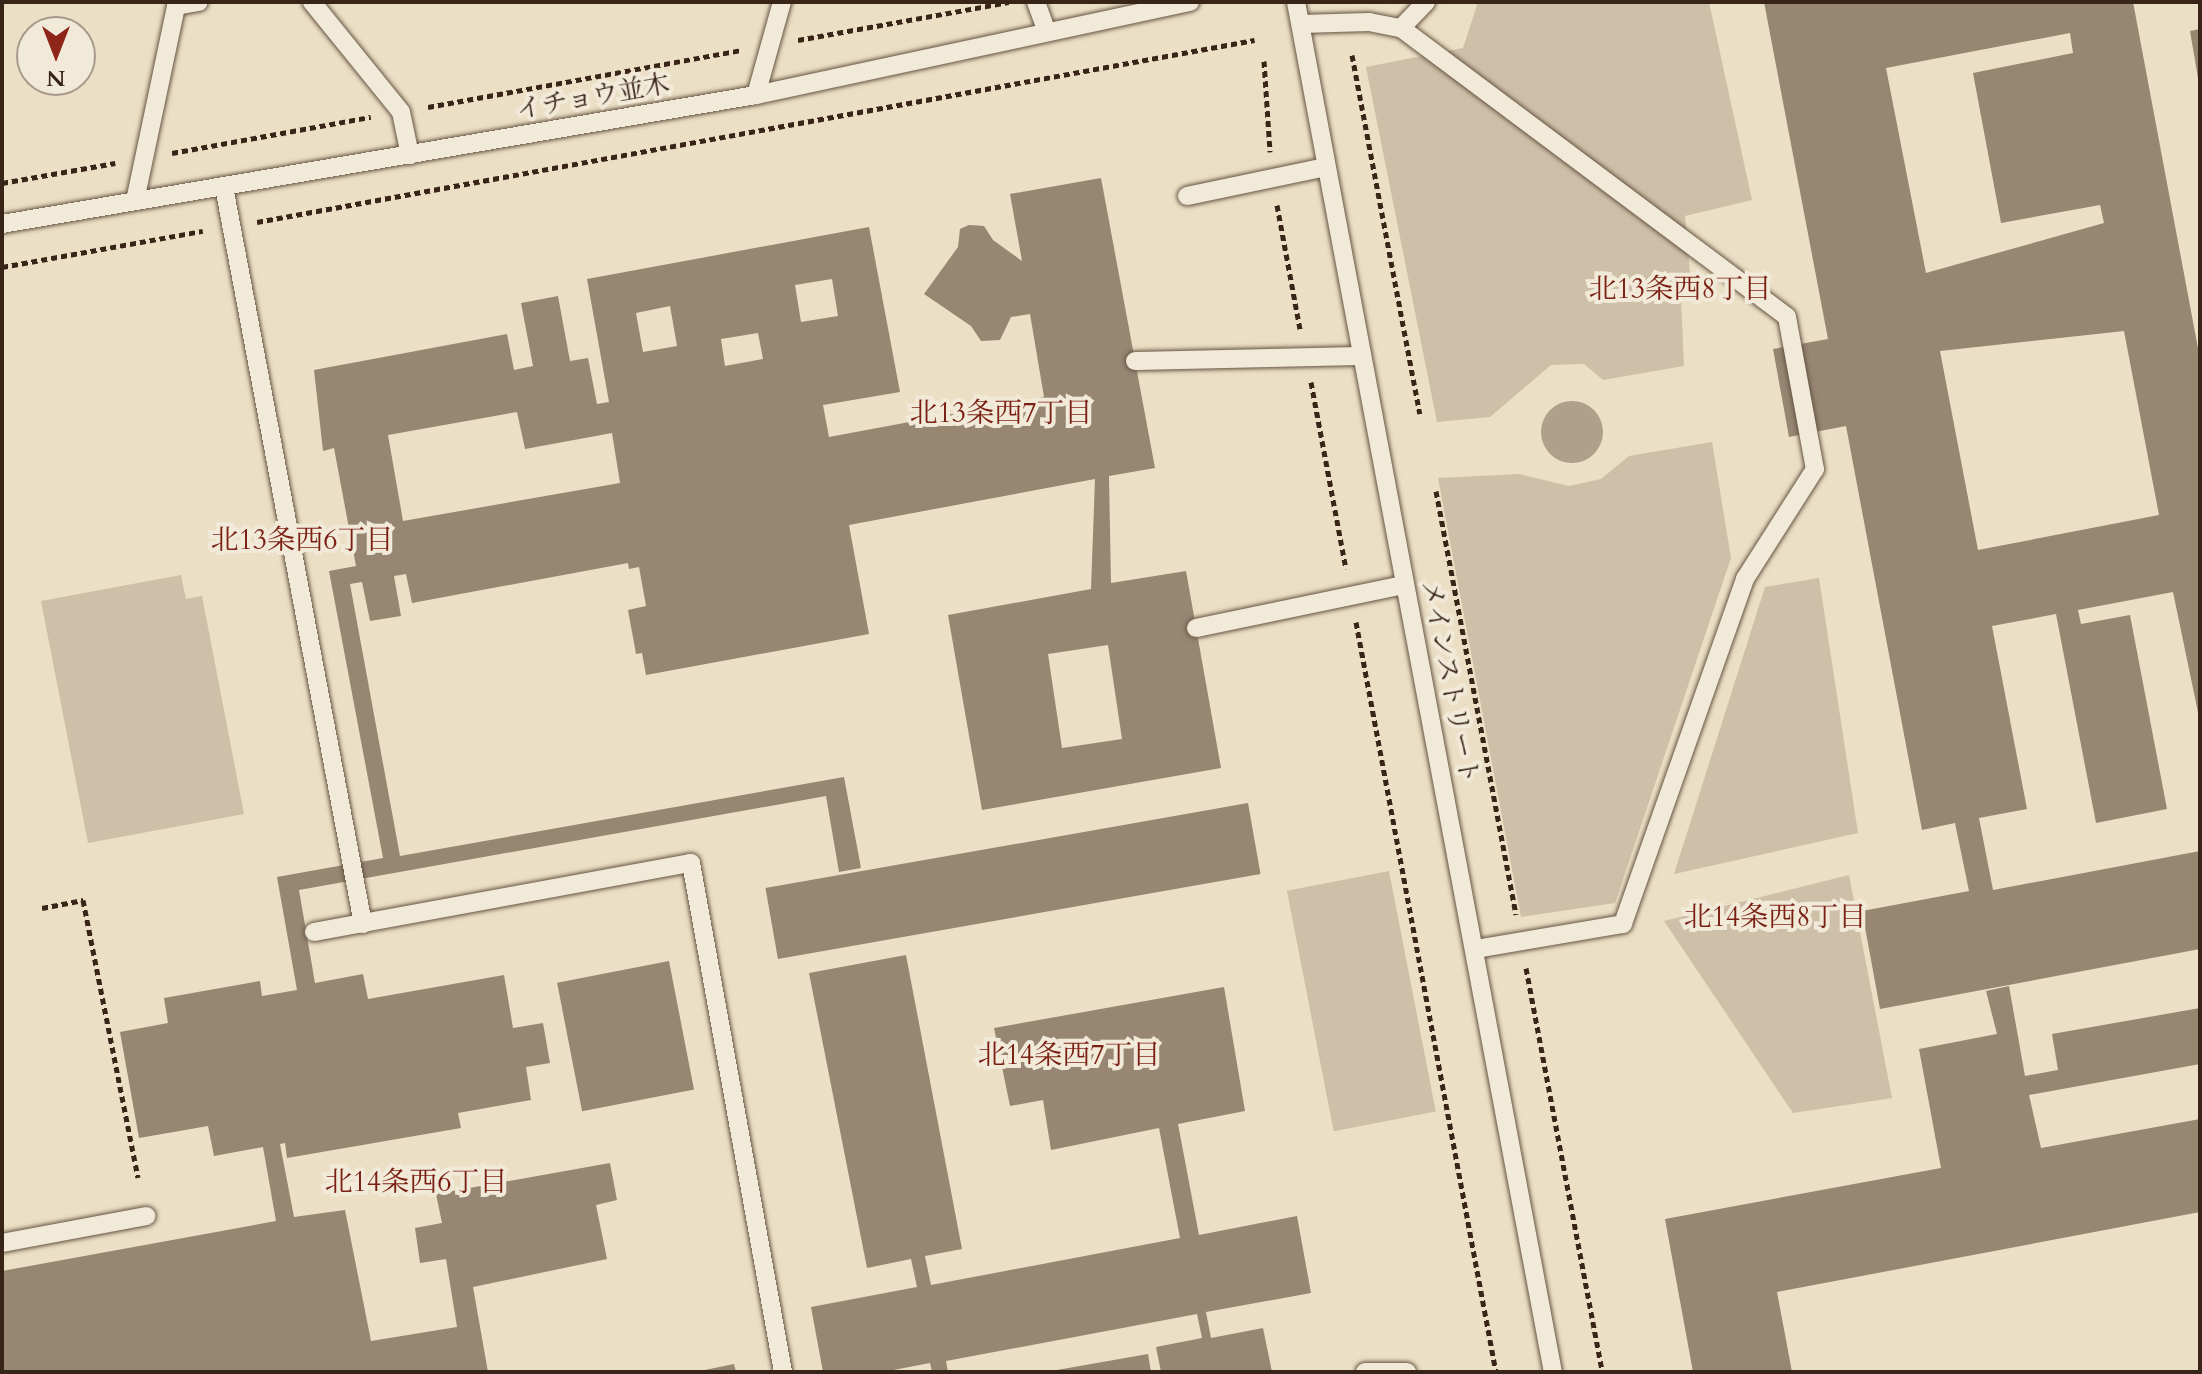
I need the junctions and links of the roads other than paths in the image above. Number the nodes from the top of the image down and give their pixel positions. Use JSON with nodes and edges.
{"nodes":[{"id":1,"x":199,"y":2,"type":"edge"},
{"id":2,"x":312,"y":2,"type":"edge"},
{"id":3,"x":782,"y":2,"type":"edge"},
{"id":4,"x":1036,"y":2,"type":"edge"},
{"id":5,"x":1190,"y":2,"type":"edge"},
{"id":6,"x":1296,"y":2,"type":"edge"},
{"id":7,"x":1426,"y":2,"type":"edge"},
{"id":8,"x":1301,"y":24,"type":"junction"},
{"id":9,"x":1401,"y":28,"type":"junction"},
{"id":10,"x":1046,"y":29,"type":"junction"},
{"id":11,"x":756,"y":95,"type":"junction"},
{"id":12,"x":410,"y":155,"type":"junction"},
{"id":13,"x":1326,"y":167,"type":"junction"},
{"id":14,"x":224,"y":187,"type":"junction"},
{"id":15,"x":1187,"y":196,"type":"dead end"},
{"id":16,"x":135,"y":201,"type":"junction"},
{"id":17,"x":2,"y":224,"type":"edge"},
{"id":18,"x":1361,"y":356,"type":"junction"},
{"id":19,"x":1135,"y":361,"type":"dead end"},
{"id":20,"x":1404,"y":585,"type":"junction"},
{"id":21,"x":1196,"y":628,"type":"dead end"},
{"id":22,"x":363,"y":924,"type":"junction"},
{"id":23,"x":314,"y":932,"type":"dead end"},
{"id":24,"x":1475,"y":949,"type":"junction"},
{"id":25,"x":146,"y":1216,"type":"dead end"},
{"id":26,"x":2,"y":1243,"type":"edge"},
{"id":27,"x":783,"y":1372,"type":"edge"},
{"id":28,"x":1365,"y":1372,"type":"edge"},
{"id":29,"x":1407,"y":1372,"type":"edge"},
{"id":30,"x":1553,"y":1372,"type":"edge"}],
"edges":[{"from":1,"to":16,"type":"lane"},
{"from":2,"to":12,"type":"lane"},
{"from":3,"to":11,"type":"lane"},
{"from":4,"to":10,"type":"lane"},
{"from":5,"to":10,"type":"lane","name":"イチョウ並木"},
{"from":6,"to":8,"type":"lane","name":"メインストリート"},
{"from":7,"to":9,"type":"lane"},
{"from":8,"to":9,"type":"lane"},
{"from":8,"to":13,"type":"lane","name":"メインストリート"},
{"from":9,"to":24,"type":"lane"},
{"from":10,"to":11,"type":"lane","name":"イチョウ並木"},
{"from":11,"to":12,"type":"lane","name":"イチョウ並木"},
{"from":12,"to":14,"type":"lane","name":"イチョウ並木"},
{"from":13,"to":15,"type":"lane"},
{"from":13,"to":18,"type":"lane","name":"メインストリート"},
{"from":14,"to":16,"type":"lane","name":"イチョウ並木"},
{"from":14,"to":22,"type":"lane"},
{"from":16,"to":17,"type":"lane","name":"イチョウ並木"},
{"from":18,"to":19,"type":"lane"},
{"from":18,"to":20,"type":"lane","name":"メインストリート"},
{"from":20,"to":21,"type":"lane"},
{"from":20,"to":24,"type":"lane","name":"メインストリート"},
{"from":22,"to":23,"type":"lane"},
{"from":22,"to":27,"type":"lane"},
{"from":24,"to":30,"type":"lane","name":"メインストリート"},
{"from":25,"to":26,"type":"lane"},
{"from":28,"to":29,"type":"lane"}]}
